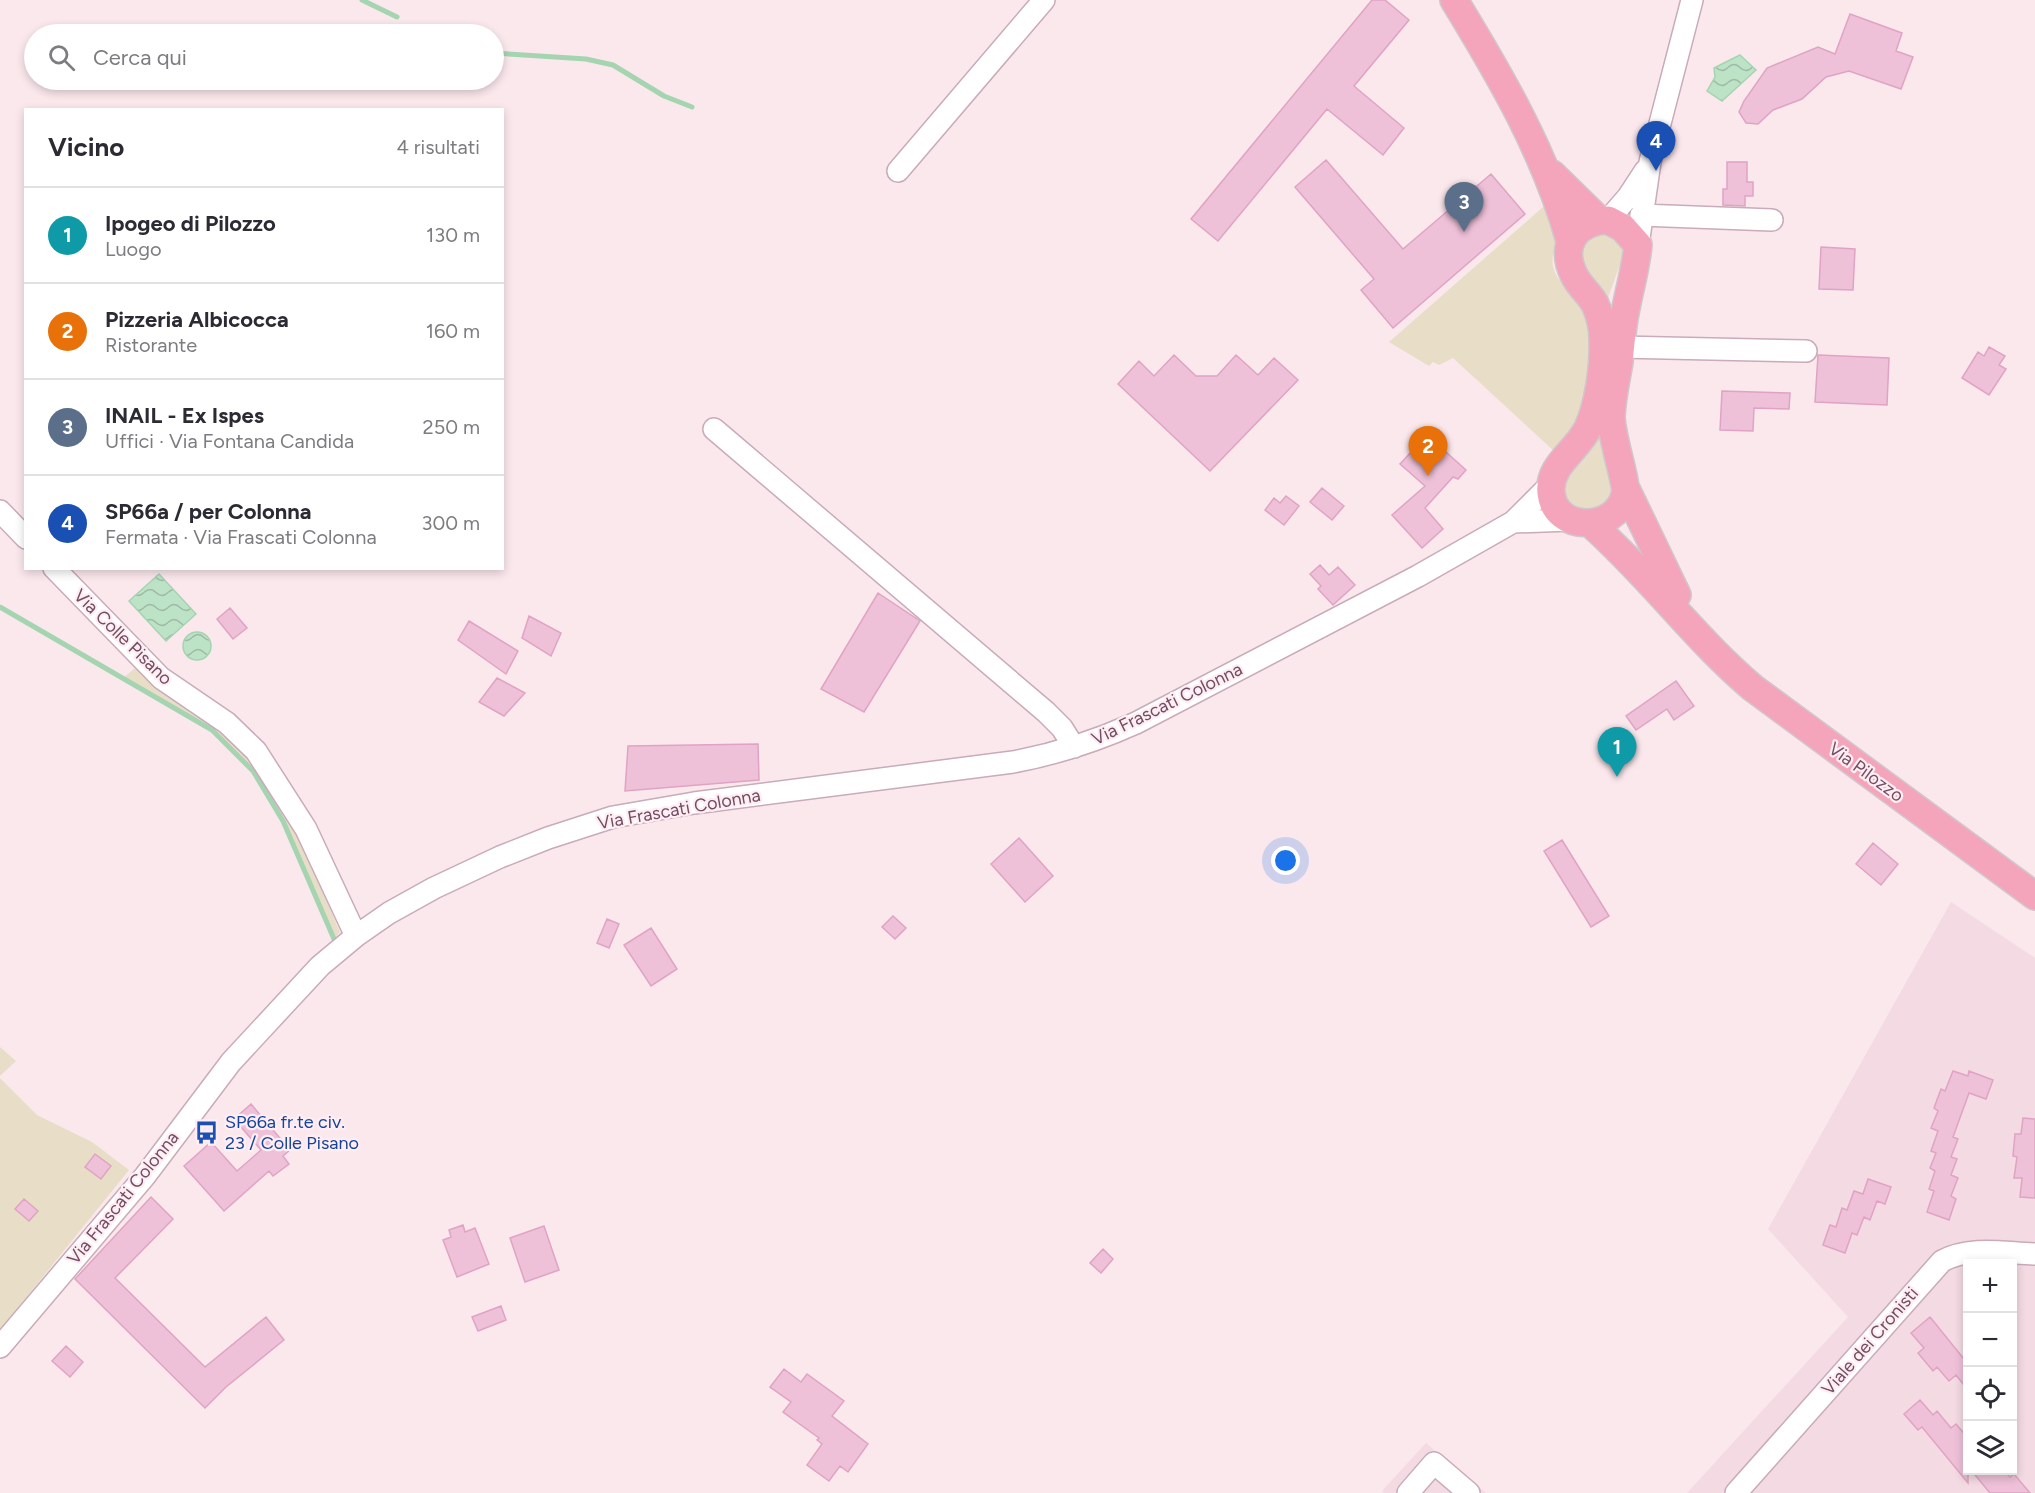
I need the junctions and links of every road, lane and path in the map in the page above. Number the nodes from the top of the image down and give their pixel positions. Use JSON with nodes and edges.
{"nodes":[{"id":1,"x":1044,"y":0,"type":"edge"},
{"id":2,"x":1454,"y":0,"type":"edge"},
{"id":3,"x":1692,"y":0,"type":"edge"},
{"id":4,"x":1650,"y":162,"type":"junction"},
{"id":5,"x":1546,"y":168,"type":"junction"},
{"id":6,"x":898,"y":171,"type":"dead end"},
{"id":7,"x":1641,"y":215,"type":"junction"},
{"id":8,"x":1603,"y":220,"type":"junction"},
{"id":9,"x":1772,"y":220,"type":"dead end"},
{"id":10,"x":1570,"y":241,"type":"junction"},
{"id":11,"x":1638,"y":245,"type":"junction"},
{"id":12,"x":1620,"y":347,"type":"junction"},
{"id":13,"x":1806,"y":351,"type":"dead end"},
{"id":14,"x":714,"y":429,"type":"dead end"},
{"id":15,"x":1551,"y":484,"type":"junction"},
{"id":16,"x":1626,"y":489,"type":"junction"},
{"id":17,"x":0,"y":511,"type":"edge"},
{"id":18,"x":1513,"y":522,"type":"junction"},
{"id":19,"x":1581,"y":522,"type":"junction"},
{"id":20,"x":24,"y":536,"type":"edge"},
{"id":21,"x":56,"y":570,"type":"edge"},
{"id":22,"x":1702,"y":641,"type":"junction"},
{"id":23,"x":1074,"y":747,"type":"junction"},
{"id":24,"x":2035,"y":896,"type":"edge"},
{"id":25,"x":356,"y":936,"type":"junction"},
{"id":26,"x":2035,"y":1254,"type":"edge"},
{"id":27,"x":0,"y":1347,"type":"edge"},
{"id":28,"x":1408,"y":1493,"type":"edge"},
{"id":29,"x":1469,"y":1493,"type":"edge"},
{"id":30,"x":1736,"y":1493,"type":"edge"}],
"edges":[{"from":1,"to":6,"type":"street"},
{"from":2,"to":5,"type":"main road"},
{"from":3,"to":4,"type":"street"},
{"from":4,"to":7,"type":"street"},
{"from":4,"to":8,"type":"street"},
{"from":5,"to":8,"type":"main road"},
{"from":5,"to":10,"type":"main road","name":"Via Frascati Colonna"},
{"from":7,"to":9,"type":"street"},
{"from":7,"to":11,"type":"street"},
{"from":8,"to":10,"type":"main road"},
{"from":8,"to":11,"type":"main road"},
{"from":10,"to":15,"type":"main road","name":"Via Frascati Colonna"},
{"from":11,"to":12,"type":"main road"},
{"from":12,"to":13,"type":"street"},
{"from":12,"to":16,"type":"main road"},
{"from":14,"to":23,"type":"street"},
{"from":15,"to":18,"type":"street","name":"Via Frascati Colonna"},
{"from":15,"to":19,"type":"main road"},
{"from":16,"to":19,"type":"main road","name":"Via Frascati Colonna"},
{"from":16,"to":22,"type":"main road","name":"Via Pilozzo"},
{"from":17,"to":20,"type":"street"},
{"from":18,"to":19,"type":"street","name":"Via Frascati Colonna"},
{"from":18,"to":23,"type":"street","name":"Via Frascati Colonna"},
{"from":19,"to":22,"type":"main road","name":"Via Pilozzo"},
{"from":21,"to":25,"type":"street","name":"Via Colle Pisano"},
{"from":22,"to":24,"type":"main road","name":"Via Pilozzo"},
{"from":23,"to":25,"type":"street","name":"Via Frascati Colonna"},
{"from":25,"to":27,"type":"street","name":"Via Frascati Colonna"},
{"from":26,"to":30,"type":"street","name":"Viale dei Cronisti"},
{"from":28,"to":29,"type":"street"}]}
